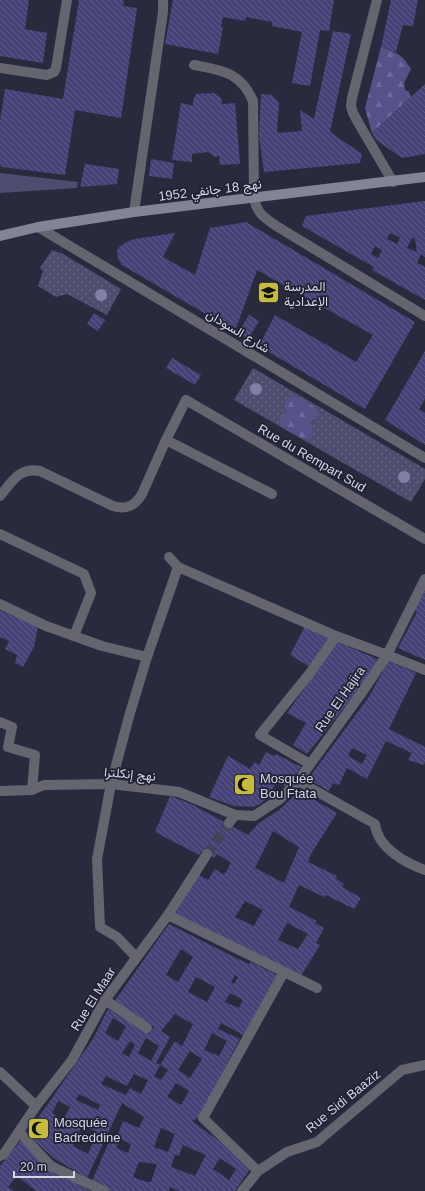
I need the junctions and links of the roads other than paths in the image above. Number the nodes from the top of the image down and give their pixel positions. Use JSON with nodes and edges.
{"nodes":[{"id":1,"x":67,"y":0,"type":"edge"},
{"id":2,"x":163,"y":0,"type":"edge"},
{"id":3,"x":377,"y":0,"type":"edge"},
{"id":4,"x":194,"y":65,"type":"dead end"},
{"id":5,"x":0,"y":68,"type":"edge"},
{"id":6,"x":425,"y":178,"type":"edge"},
{"id":7,"x":393,"y":182,"type":"junction"},
{"id":8,"x":254,"y":198,"type":"junction"},
{"id":9,"x":134,"y":212,"type":"junction"},
{"id":10,"x":38,"y":227,"type":"junction"},
{"id":11,"x":0,"y":236,"type":"edge"},
{"id":12,"x":425,"y":316,"type":"edge"},
{"id":13,"x":166,"y":440,"type":"junction"},
{"id":14,"x":425,"y":458,"type":"edge"},
{"id":15,"x":272,"y":494,"type":"dead end"},
{"id":16,"x":0,"y":496,"type":"edge"},
{"id":17,"x":0,"y":534,"type":"edge"},
{"id":18,"x":425,"y":539,"type":"edge"},
{"id":19,"x":169,"y":557,"type":"dead end"},
{"id":20,"x":178,"y":567,"type":"junction"},
{"id":21,"x":425,"y":579,"type":"edge"},
{"id":22,"x":0,"y":604,"type":"edge"},
{"id":23,"x":74,"y":636,"type":"junction"},
{"id":24,"x":336,"y":636,"type":"junction"},
{"id":25,"x":387,"y":655,"type":"junction"},
{"id":26,"x":147,"y":657,"type":"junction"},
{"id":27,"x":425,"y":670,"type":"edge"},
{"id":28,"x":0,"y":722,"type":"edge"},
{"id":29,"x":310,"y":764,"type":"junction"},
{"id":30,"x":298,"y":781,"type":"junction"},
{"id":31,"x":111,"y":784,"type":"junction"},
{"id":32,"x":32,"y":790,"type":"junction"},
{"id":33,"x":0,"y":791,"type":"edge"},
{"id":34,"x":254,"y":816,"type":"joint"},
{"id":35,"x":207,"y":854,"type":"tunnel mouth"},
{"id":36,"x":425,"y":870,"type":"edge"},
{"id":37,"x":168,"y":915,"type":"junction"},
{"id":38,"x":136,"y":957,"type":"junction"},
{"id":39,"x":284,"y":972,"type":"junction"},
{"id":40,"x":317,"y":988,"type":"dead end"},
{"id":41,"x":105,"y":1000,"type":"junction"},
{"id":42,"x":147,"y":1028,"type":"dead end"},
{"id":43,"x":425,"y":1065,"type":"edge"},
{"id":44,"x":0,"y":1072,"type":"edge"},
{"id":45,"x":36,"y":1106,"type":"junction"},
{"id":46,"x":19,"y":1132,"type":"junction"},
{"id":47,"x":0,"y":1156,"type":"edge"},
{"id":48,"x":258,"y":1170,"type":"junction"},
{"id":49,"x":104,"y":1191,"type":"edge"},
{"id":50,"x":242,"y":1191,"type":"edge"}],
"edges":[{"from":1,"to":5,"type":"street"},
{"from":2,"to":9,"type":"street"},
{"from":3,"to":7,"type":"street"},
{"from":4,"to":8,"type":"street"},
{"from":6,"to":7,"type":"main road","name":"نهج 18 جانفي 1952"},
{"from":7,"to":8,"type":"main road","name":"نهج 18 جانفي 1952"},
{"from":8,"to":9,"type":"main road","name":"نهج 18 جانفي 1952"},
{"from":8,"to":12,"type":"street"},
{"from":9,"to":10,"type":"main road","name":"نهج 18 جانفي 1952"},
{"from":10,"to":11,"type":"main road","name":"نهج 18 جانفي 1952"},
{"from":10,"to":14,"type":"street","name":"شارع السودان"},
{"from":13,"to":15,"type":"street"},
{"from":13,"to":16,"type":"street"},
{"from":13,"to":18,"type":"street","name":"Rue du Rempart Sud"},
{"from":17,"to":23,"type":"street"},
{"from":19,"to":20,"type":"street"},
{"from":20,"to":24,"type":"street"},
{"from":20,"to":26,"type":"street"},
{"from":21,"to":25,"type":"street","name":"Rue El Hajira"},
{"from":22,"to":23,"type":"street"},
{"from":23,"to":26,"type":"street"},
{"from":24,"to":25,"type":"street"},
{"from":24,"to":29,"type":"street"},
{"from":25,"to":27,"type":"street"},
{"from":25,"to":29,"type":"street","name":"Rue El Hajira"},
{"from":26,"to":31,"type":"street"},
{"from":28,"to":32,"type":"street"},
{"from":29,"to":30,"type":"street","name":"Rue El Hajira"},
{"from":30,"to":34,"type":"street","name":"Rue El Hajira"},
{"from":30,"to":36,"type":"street"},
{"from":31,"to":32,"type":"street","name":"نهج إنكلترا"},
{"from":31,"to":34,"type":"street","name":"نهج إنكلترا"},
{"from":31,"to":38,"type":"street"},
{"from":32,"to":33,"type":"street","name":"نهج إنكلترا"},
{"from":35,"to":37,"type":"street","name":"Rue El Maar"},
{"from":37,"to":38,"type":"street","name":"Rue El Maar"},
{"from":37,"to":39,"type":"street"},
{"from":38,"to":41,"type":"street","name":"Rue El Maar"},
{"from":39,"to":40,"type":"street"},
{"from":39,"to":48,"type":"street"},
{"from":41,"to":42,"type":"street"},
{"from":41,"to":45,"type":"street","name":"Rue El Maar"},
{"from":43,"to":48,"type":"street","name":"Rue Sidi Baaziz"},
{"from":44,"to":45,"type":"street"},
{"from":45,"to":46,"type":"street","name":"Rue El Maar"},
{"from":46,"to":47,"type":"street","name":"Rue El Maar"},
{"from":46,"to":49,"type":"street"},
{"from":48,"to":50,"type":"street","name":"Rue Sidi Baaziz"}]}
